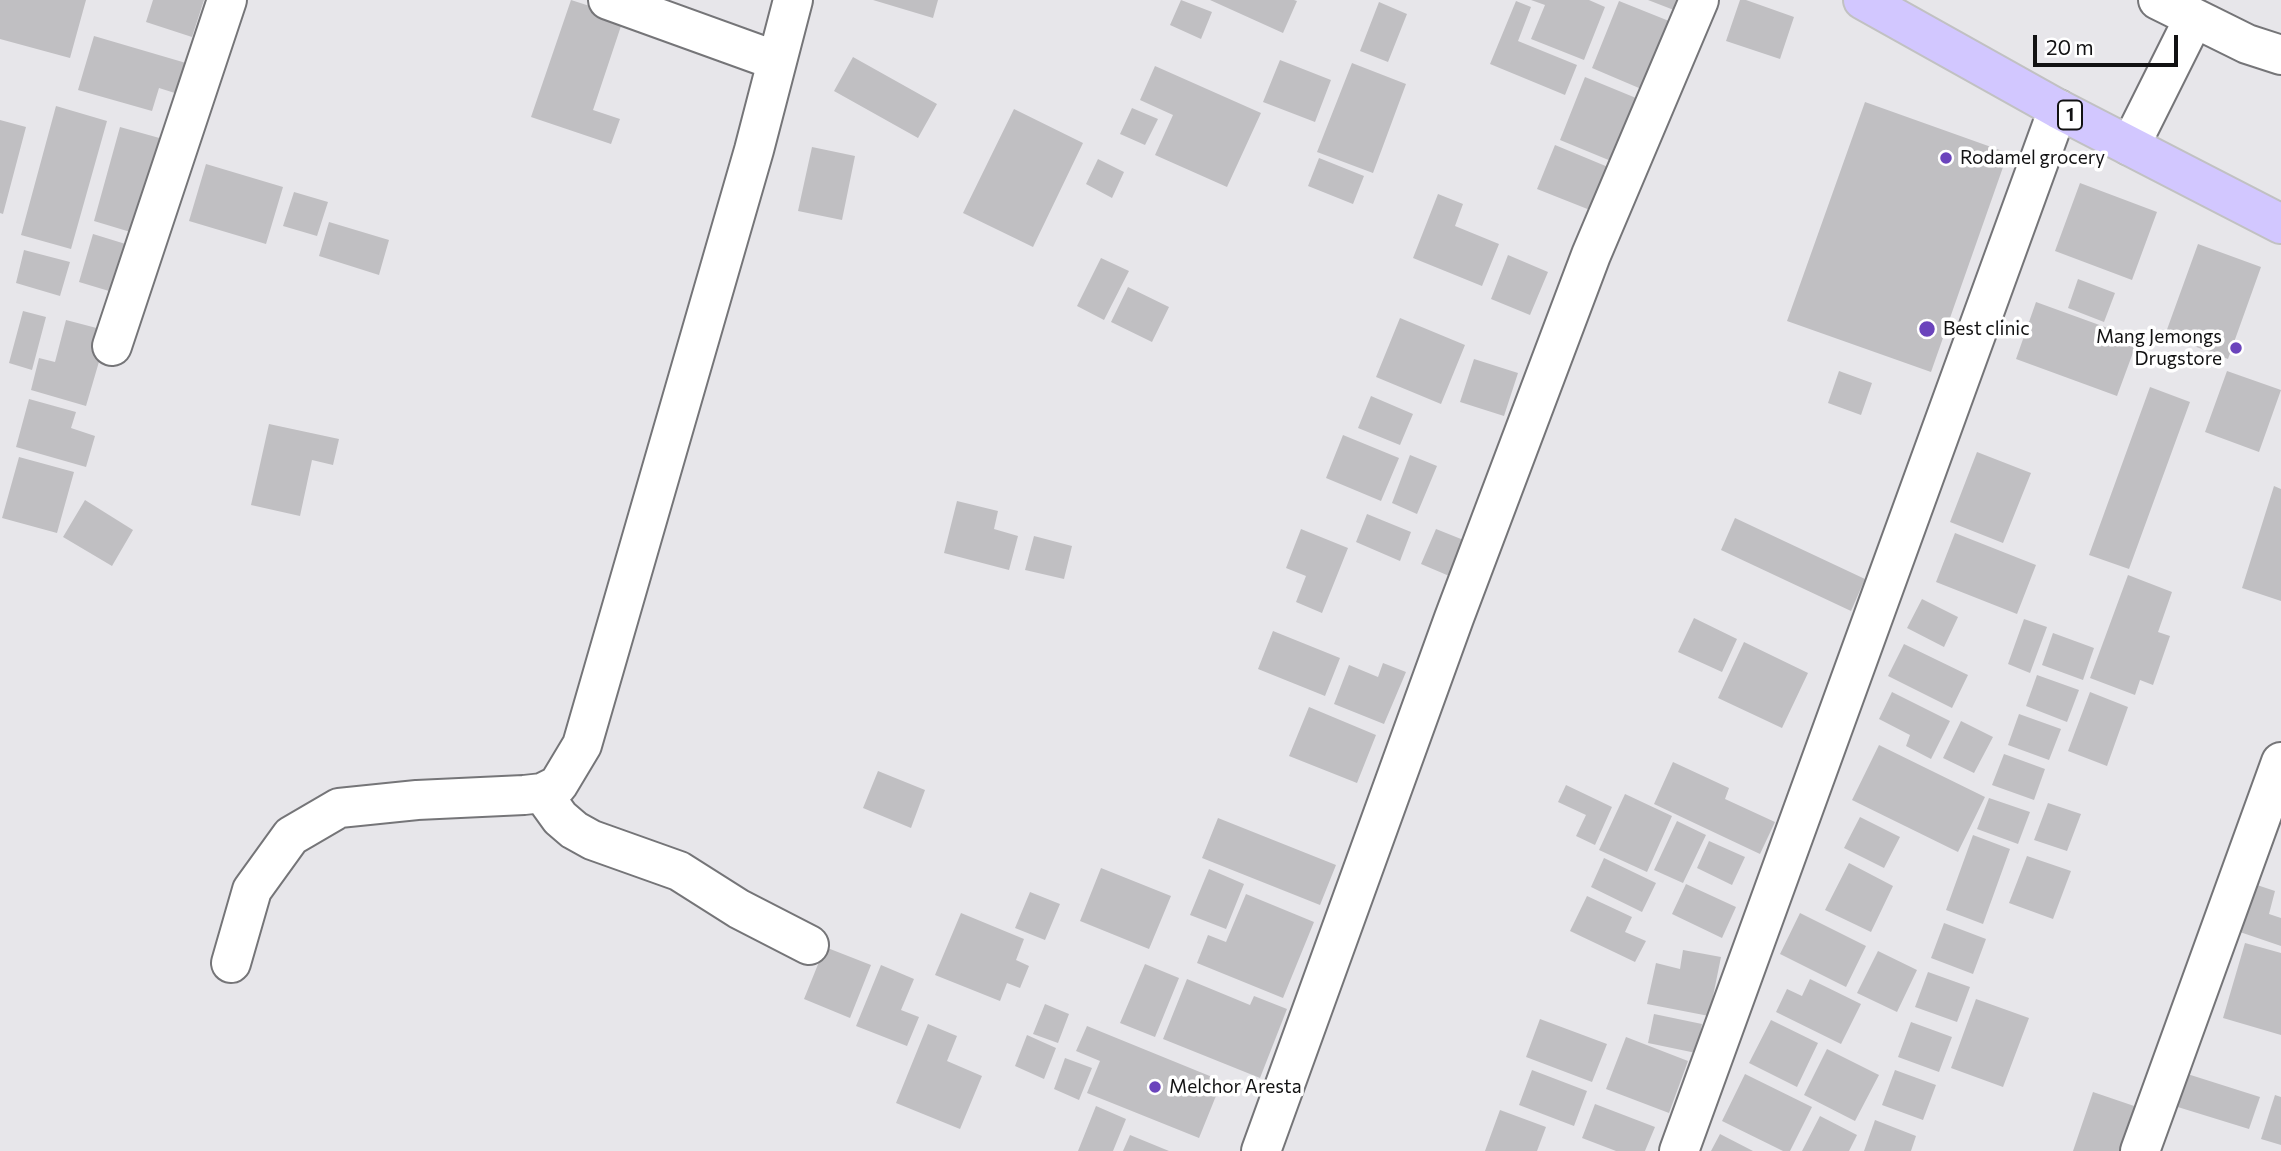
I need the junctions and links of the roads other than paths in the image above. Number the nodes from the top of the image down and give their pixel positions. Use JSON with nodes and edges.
{"nodes":[{"id":1,"x":227,"y":0,"type":"edge"},
{"id":2,"x":608,"y":0,"type":"edge"},
{"id":3,"x":793,"y":0,"type":"edge"},
{"id":4,"x":1699,"y":0,"type":"edge"},
{"id":5,"x":1863,"y":0,"type":"edge"},
{"id":6,"x":2169,"y":5,"type":"edge"},
{"id":7,"x":2281,"y":55,"type":"edge"},
{"id":8,"x":777,"y":61,"type":"junction"},
{"id":9,"x":2058,"y":109,"type":"junction"},
{"id":10,"x":2130,"y":146,"type":"junction"},
{"id":11,"x":2281,"y":224,"type":"edge"},
{"id":12,"x":112,"y":346,"type":"dead end"},
{"id":13,"x":2281,"y":762,"type":"edge"},
{"id":14,"x":542,"y":793,"type":"junction"},
{"id":15,"x":809,"y":945,"type":"dead end"},
{"id":16,"x":231,"y":964,"type":"dead end"},
{"id":17,"x":1261,"y":1151,"type":"edge"},
{"id":18,"x":1679,"y":1151,"type":"edge"},
{"id":19,"x":2140,"y":1151,"type":"edge"}],
"edges":[{"from":1,"to":12,"type":"street"},
{"from":2,"to":8,"type":"street"},
{"from":3,"to":8,"type":"street"},
{"from":4,"to":17,"type":"street"},
{"from":5,"to":9,"type":"highway","number":"1"},
{"from":6,"to":7,"type":"street"},
{"from":6,"to":10,"type":"street"},
{"from":8,"to":14,"type":"street"},
{"from":9,"to":10,"type":"highway","number":"1"},
{"from":9,"to":18,"type":"street"},
{"from":10,"to":11,"type":"highway","number":"1"},
{"from":13,"to":19,"type":"street"},
{"from":14,"to":15,"type":"street"},
{"from":14,"to":16,"type":"street"}]}
